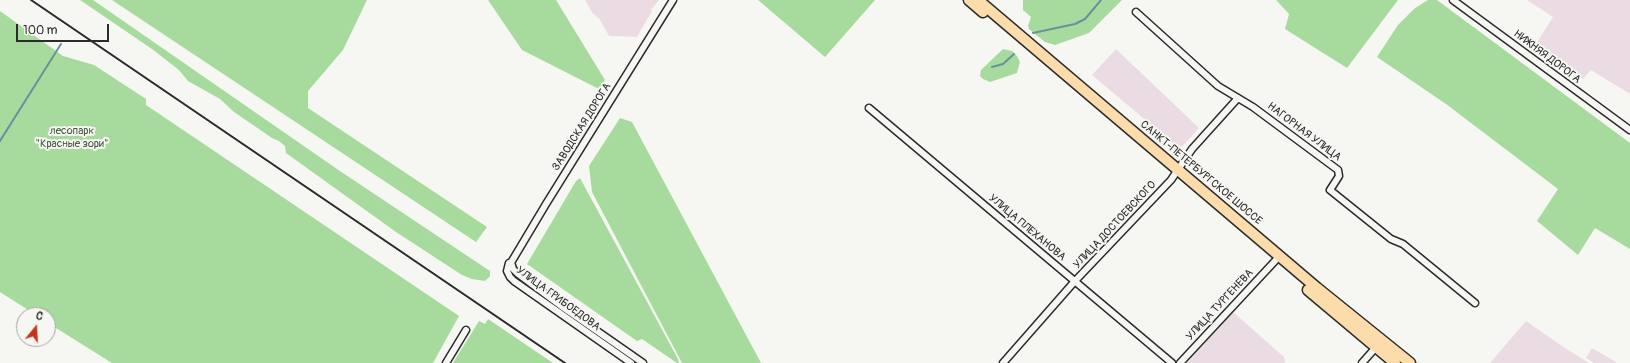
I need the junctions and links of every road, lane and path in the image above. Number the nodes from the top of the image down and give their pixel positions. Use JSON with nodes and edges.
{"nodes":[{"id":1,"x":673,"y":0,"type":"edge"},
{"id":2,"x":969,"y":0,"type":"edge"},
{"id":3,"x":978,"y":0,"type":"edge"},
{"id":4,"x":1453,"y":0,"type":"edge"},
{"id":5,"x":1136,"y":12,"type":"dead end"},
{"id":6,"x":1238,"y":98,"type":"junction"},
{"id":7,"x":870,"y":108,"type":"dead end"},
{"id":8,"x":1630,"y":130,"type":"edge"},
{"id":9,"x":1176,"y":172,"type":"junction"},
{"id":10,"x":1275,"y":261,"type":"junction"},
{"id":11,"x":510,"y":263,"type":"junction"},
{"id":12,"x":1075,"y":281,"type":"junction"},
{"id":13,"x":1474,"y":303,"type":"dead end"},
{"id":14,"x":466,"y":330,"type":"dead end"},
{"id":15,"x":1379,"y":344,"type":"junction"},
{"id":16,"x":446,"y":363,"type":"edge"},
{"id":17,"x":631,"y":363,"type":"edge"},
{"id":18,"x":643,"y":363,"type":"edge"},
{"id":19,"x":1003,"y":363,"type":"edge"},
{"id":20,"x":1172,"y":363,"type":"edge"},
{"id":21,"x":1180,"y":363,"type":"edge"},
{"id":22,"x":1362,"y":363,"type":"edge"},
{"id":23,"x":1395,"y":363,"type":"edge"},
{"id":24,"x":1410,"y":363,"type":"edge"}],
"edges":[{"from":1,"to":11,"type":"street","name":"ЗАВОДСКАЯ ДОРОГА"},
{"from":2,"to":9,"type":"main road","name":"САНКТ-ПЕТЕРБУРГСКОЕ ШОССЕ"},
{"from":3,"to":9,"type":"main road","name":"САНКТ-ПЕТЕРБУРГСКОЕ ШОССЕ"},
{"from":4,"to":8,"type":"street","name":"НИЖНЯЯ ДОРОГА"},
{"from":5,"to":6,"type":"street","name":"НАГОРНАЯ УЛИЦА"},
{"from":6,"to":9,"type":"street","name":"УЛИЦА ДОСТОЕВСКОГО"},
{"from":6,"to":13,"type":"street","name":"НАГОРНАЯ УЛИЦА"},
{"from":7,"to":12,"type":"street","name":"УЛИЦА ПЛЕХАНОВА"},
{"from":9,"to":10,"type":"main road","name":"САНКТ-ПЕТЕРБУРГСКОЕ ШОССЕ"},
{"from":9,"to":12,"type":"street","name":"УЛИЦА ДОСТОЕВСКОГО"},
{"from":9,"to":15,"type":"main road","name":"САНКТ-ПЕТЕРБУРГСКОЕ ШОССЕ"},
{"from":10,"to":15,"type":"main road","name":"САНКТ-ПЕТЕРБУРГСКОЕ ШОССЕ"},
{"from":10,"to":21,"type":"street","name":"УЛИЦА ТУРГЕНЕВА"},
{"from":11,"to":17,"type":"street","name":"УЛИЦА ГРИБОЕДОВА"},
{"from":11,"to":18,"type":"street","name":"УЛИЦА ГРИБОЕДОВА"},
{"from":12,"to":19,"type":"street","name":"УЛИЦА ДОСТОЕВСКОГО"},
{"from":12,"to":20,"type":"street","name":"УЛИЦА ПЛЕХАНОВА"},
{"from":14,"to":16,"type":"street"},
{"from":15,"to":22,"type":"street"},
{"from":15,"to":23,"type":"main road","name":"САНКТ-ПЕТЕРБУРГСКОЕ ШОССЕ"},
{"from":15,"to":24,"type":"main road","name":"САНКТ-ПЕТЕРБУРГСКОЕ ШОССЕ"}]}
